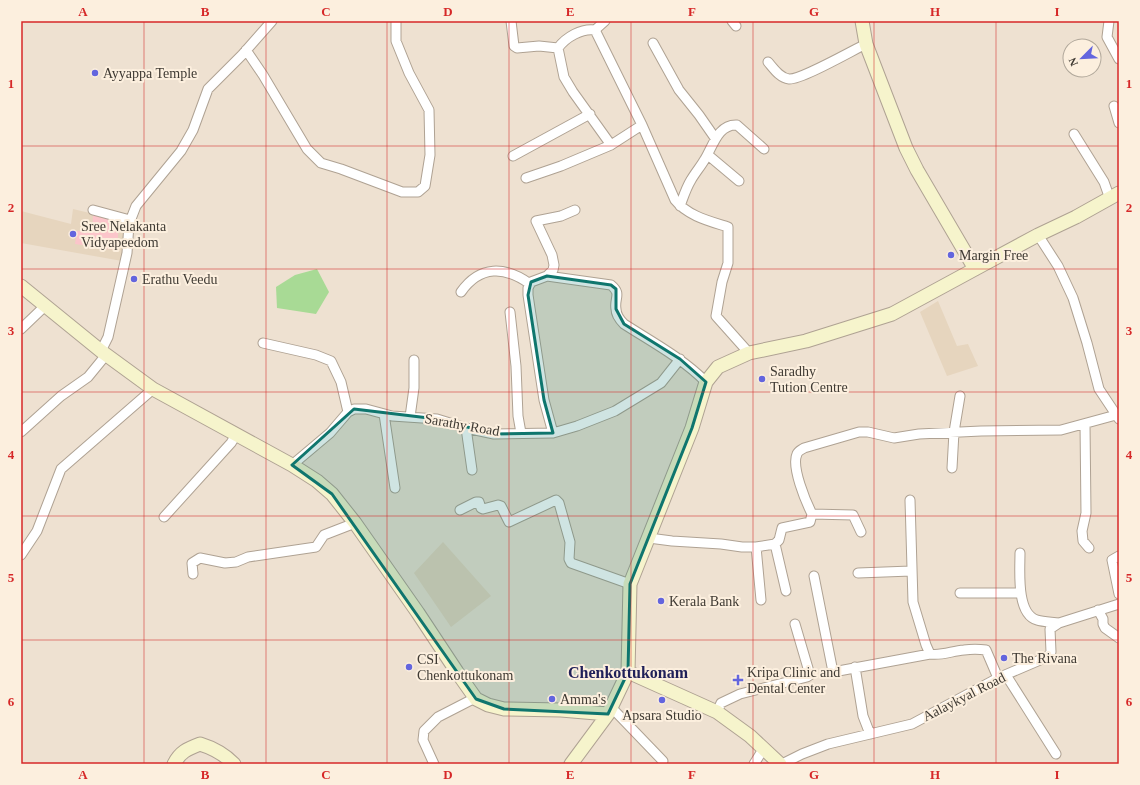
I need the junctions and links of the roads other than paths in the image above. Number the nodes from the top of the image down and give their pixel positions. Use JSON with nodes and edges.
{"nodes":[{"id":1,"x":272,"y":21,"type":"edge"},
{"id":2,"x":396,"y":21,"type":"edge"},
{"id":3,"x":511,"y":21,"type":"edge"},
{"id":4,"x":605,"y":21,"type":"edge"},
{"id":5,"x":862,"y":21,"type":"edge"},
{"id":6,"x":1109,"y":21,"type":"edge"},
{"id":7,"x":595,"y":30,"type":"junction"},
{"id":8,"x":653,"y":43,"type":"dead end"},
{"id":9,"x":866,"y":44,"type":"junction"},
{"id":10,"x":558,"y":48,"type":"junction"},
{"id":11,"x":246,"y":50,"type":"junction"},
{"id":12,"x":1119,"y":59,"type":"edge"},
{"id":13,"x":768,"y":62,"type":"dead end"},
{"id":14,"x":1114,"y":106,"type":"dead end"},
{"id":15,"x":590,"y":114,"type":"junction"},
{"id":16,"x":1119,"y":122,"type":"edge"},
{"id":17,"x":642,"y":125,"type":"junction"},
{"id":18,"x":1074,"y":134,"type":"dead end"},
{"id":19,"x":715,"y":138,"type":"junction"},
{"id":20,"x":611,"y":145,"type":"junction"},
{"id":21,"x":764,"y":149,"type":"dead end"},
{"id":22,"x":708,"y":155,"type":"junction"},
{"id":23,"x":513,"y":156,"type":"dead end"},
{"id":24,"x":526,"y":178,"type":"dead end"},
{"id":25,"x":739,"y":180,"type":"dead end"},
{"id":26,"x":1114,"y":196,"type":"edge"},
{"id":27,"x":680,"y":206,"type":"junction"},
{"id":28,"x":93,"y":210,"type":"dead end"},
{"id":29,"x":574,"y":210,"type":"dead end"},
{"id":30,"x":130,"y":220,"type":"junction"},
{"id":31,"x":1038,"y":235,"type":"junction"},
{"id":32,"x":975,"y":269,"type":"junction"},
{"id":33,"x":547,"y":276,"type":"junction"},
{"id":34,"x":530,"y":284,"type":"junction"},
{"id":35,"x":21,"y":286,"type":"edge"},
{"id":36,"x":461,"y":292,"type":"dead end"},
{"id":37,"x":45,"y":306,"type":"junction"},
{"id":38,"x":510,"y":312,"type":"dead end"},
{"id":39,"x":21,"y":329,"type":"edge"},
{"id":40,"x":263,"y":343,"type":"dead end"},
{"id":41,"x":103,"y":353,"type":"junction"},
{"id":42,"x":749,"y":354,"type":"junction"},
{"id":43,"x":680,"y":359,"type":"junction"},
{"id":44,"x":414,"y":360,"type":"dead end"},
{"id":45,"x":706,"y":382,"type":"junction"},
{"id":46,"x":153,"y":389,"type":"junction"},
{"id":47,"x":960,"y":396,"type":"dead end"},
{"id":48,"x":348,"y":412,"type":"junction"},
{"id":49,"x":384,"y":414,"type":"junction"},
{"id":50,"x":410,"y":417,"type":"junction"},
{"id":51,"x":1118,"y":417,"type":"edge"},
{"id":52,"x":1085,"y":424,"type":"junction"},
{"id":53,"x":466,"y":428,"type":"junction"},
{"id":54,"x":21,"y":432,"type":"edge"},
{"id":55,"x":954,"y":432,"type":"junction"},
{"id":56,"x":521,"y":433,"type":"junction"},
{"id":57,"x":554,"y":433,"type":"junction"},
{"id":58,"x":236,"y":435,"type":"junction"},
{"id":59,"x":292,"y":465,"type":"junction"},
{"id":60,"x":952,"y":468,"type":"dead end"},
{"id":61,"x":472,"y":470,"type":"dead end"},
{"id":62,"x":395,"y":488,"type":"dead end"},
{"id":63,"x":910,"y":500,"type":"dead end"},
{"id":64,"x":460,"y":510,"type":"dead end"},
{"id":65,"x":812,"y":514,"type":"junction"},
{"id":66,"x":164,"y":517,"type":"dead end"},
{"id":67,"x":355,"y":523,"type":"junction"},
{"id":68,"x":860,"y":532,"type":"dead end"},
{"id":69,"x":649,"y":538,"type":"junction"},
{"id":70,"x":775,"y":544,"type":"junction"},
{"id":71,"x":756,"y":547,"type":"junction"},
{"id":72,"x":1089,"y":548,"type":"dead end"},
{"id":73,"x":1020,"y":553,"type":"dead end"},
{"id":74,"x":21,"y":555,"type":"edge"},
{"id":75,"x":1119,"y":556,"type":"edge"},
{"id":76,"x":912,"y":571,"type":"junction"},
{"id":77,"x":858,"y":573,"type":"dead end"},
{"id":78,"x":193,"y":574,"type":"dead end"},
{"id":79,"x":814,"y":576,"type":"dead end"},
{"id":80,"x":630,"y":584,"type":"junction"},
{"id":81,"x":786,"y":591,"type":"dead end"},
{"id":82,"x":960,"y":593,"type":"dead end"},
{"id":83,"x":1021,"y":593,"type":"junction"},
{"id":84,"x":1119,"y":594,"type":"edge"},
{"id":85,"x":761,"y":600,"type":"dead end"},
{"id":86,"x":1119,"y":604,"type":"edge"},
{"id":87,"x":1098,"y":610,"type":"junction"},
{"id":88,"x":795,"y":624,"type":"dead end"},
{"id":89,"x":1048,"y":625,"type":"junction"},
{"id":90,"x":1119,"y":638,"type":"edge"},
{"id":91,"x":930,"y":654,"type":"junction"},
{"id":92,"x":855,"y":668,"type":"junction"},
{"id":93,"x":628,"y":672,"type":"junction"},
{"id":94,"x":1002,"y":676,"type":"junction"},
{"id":95,"x":475,"y":698,"type":"junction"},
{"id":96,"x":609,"y":710,"type":"junction"},
{"id":97,"x":717,"y":712,"type":"junction"},
{"id":98,"x":870,"y":734,"type":"junction"},
{"id":99,"x":764,"y":748,"type":"junction"},
{"id":100,"x":1056,"y":754,"type":"dead end"},
{"id":101,"x":663,"y":761,"type":"dead end"},
{"id":102,"x":174,"y":764,"type":"edge"},
{"id":103,"x":234,"y":764,"type":"edge"},
{"id":104,"x":434,"y":764,"type":"edge"},
{"id":105,"x":571,"y":764,"type":"edge"},
{"id":106,"x":754,"y":764,"type":"edge"},
{"id":107,"x":781,"y":764,"type":"edge"}],
"edges":[{"from":1,"to":11,"type":"street"},
{"from":2,"to":11,"type":"street"},
{"from":3,"to":10,"type":"street"},
{"from":4,"to":7,"type":"street"},
{"from":5,"to":9,"type":"main road"},
{"from":6,"to":12,"type":"street"},
{"from":7,"to":10,"type":"street"},
{"from":7,"to":17,"type":"street"},
{"from":8,"to":19,"type":"street"},
{"from":9,"to":13,"type":"street"},
{"from":9,"to":32,"type":"main road"},
{"from":10,"to":15,"type":"street"},
{"from":11,"to":30,"type":"street"},
{"from":14,"to":16,"type":"street"},
{"from":15,"to":20,"type":"street"},
{"from":15,"to":23,"type":"street"},
{"from":17,"to":20,"type":"street"},
{"from":17,"to":27,"type":"street"},
{"from":18,"to":26,"type":"street"},
{"from":19,"to":21,"type":"street"},
{"from":19,"to":22,"type":"street"},
{"from":20,"to":24,"type":"street"},
{"from":22,"to":25,"type":"street"},
{"from":22,"to":27,"type":"street"},
{"from":26,"to":31,"type":"main road"},
{"from":27,"to":42,"type":"street"},
{"from":28,"to":30,"type":"street"},
{"from":29,"to":33,"type":"street"},
{"from":30,"to":41,"type":"street"},
{"from":31,"to":32,"type":"main road"},
{"from":31,"to":51,"type":"street"},
{"from":32,"to":42,"type":"main road"},
{"from":33,"to":34,"type":"street"},
{"from":33,"to":43,"type":"street"},
{"from":34,"to":36,"type":"street"},
{"from":34,"to":57,"type":"street"},
{"from":35,"to":37,"type":"main road"},
{"from":37,"to":39,"type":"street"},
{"from":37,"to":41,"type":"main road"},
{"from":38,"to":56,"type":"street"},
{"from":40,"to":48,"type":"street"},
{"from":41,"to":46,"type":"main road"},
{"from":41,"to":54,"type":"street"},
{"from":42,"to":45,"type":"main road"},
{"from":43,"to":45,"type":"street"},
{"from":43,"to":57,"type":"street","name":"Sarathy Road"},
{"from":44,"to":50,"type":"street"},
{"from":45,"to":69,"type":"main road"},
{"from":46,"to":58,"type":"main road"},
{"from":46,"to":74,"type":"street"},
{"from":47,"to":55,"type":"street"},
{"from":48,"to":49,"type":"street","name":"Sarathy Road"},
{"from":48,"to":59,"type":"street"},
{"from":49,"to":50,"type":"street","name":"Sarathy Road"},
{"from":49,"to":62,"type":"street"},
{"from":50,"to":53,"type":"street","name":"Sarathy Road"},
{"from":51,"to":52,"type":"street"},
{"from":52,"to":55,"type":"street"},
{"from":52,"to":72,"type":"street"},
{"from":53,"to":56,"type":"street","name":"Sarathy Road"},
{"from":53,"to":61,"type":"street"},
{"from":55,"to":60,"type":"street"},
{"from":55,"to":65,"type":"street"},
{"from":56,"to":57,"type":"street","name":"Sarathy Road"},
{"from":58,"to":59,"type":"main road"},
{"from":58,"to":66,"type":"street"},
{"from":59,"to":67,"type":"main road"},
{"from":63,"to":76,"type":"street"},
{"from":64,"to":80,"type":"street"},
{"from":65,"to":68,"type":"street"},
{"from":65,"to":70,"type":"street"},
{"from":67,"to":78,"type":"street"},
{"from":67,"to":95,"type":"main road"},
{"from":69,"to":71,"type":"street"},
{"from":69,"to":80,"type":"main road"},
{"from":70,"to":71,"type":"street"},
{"from":70,"to":81,"type":"street"},
{"from":71,"to":85,"type":"street"},
{"from":73,"to":83,"type":"street"},
{"from":75,"to":84,"type":"street"},
{"from":76,"to":77,"type":"street"},
{"from":76,"to":91,"type":"street"},
{"from":79,"to":92,"type":"street"},
{"from":80,"to":93,"type":"main road"},
{"from":82,"to":83,"type":"street"},
{"from":83,"to":89,"type":"street"},
{"from":86,"to":87,"type":"street"},
{"from":87,"to":89,"type":"street"},
{"from":87,"to":90,"type":"street"},
{"from":88,"to":97,"type":"street"},
{"from":89,"to":94,"type":"street","name":"Aalaykyal Road"},
{"from":91,"to":92,"type":"street"},
{"from":91,"to":94,"type":"street"},
{"from":92,"to":98,"type":"street"},
{"from":93,"to":96,"type":"main road"},
{"from":93,"to":97,"type":"main road"},
{"from":94,"to":98,"type":"street","name":"Aalaykyal Road"},
{"from":94,"to":100,"type":"street"},
{"from":95,"to":96,"type":"main road"},
{"from":95,"to":104,"type":"street"},
{"from":96,"to":101,"type":"street"},
{"from":96,"to":105,"type":"main road"},
{"from":97,"to":99,"type":"main road"},
{"from":98,"to":107,"type":"street","name":"Aalaykyal Road"},
{"from":99,"to":106,"type":"street"},
{"from":99,"to":107,"type":"main road"},
{"from":102,"to":103,"type":"main road"}]}
